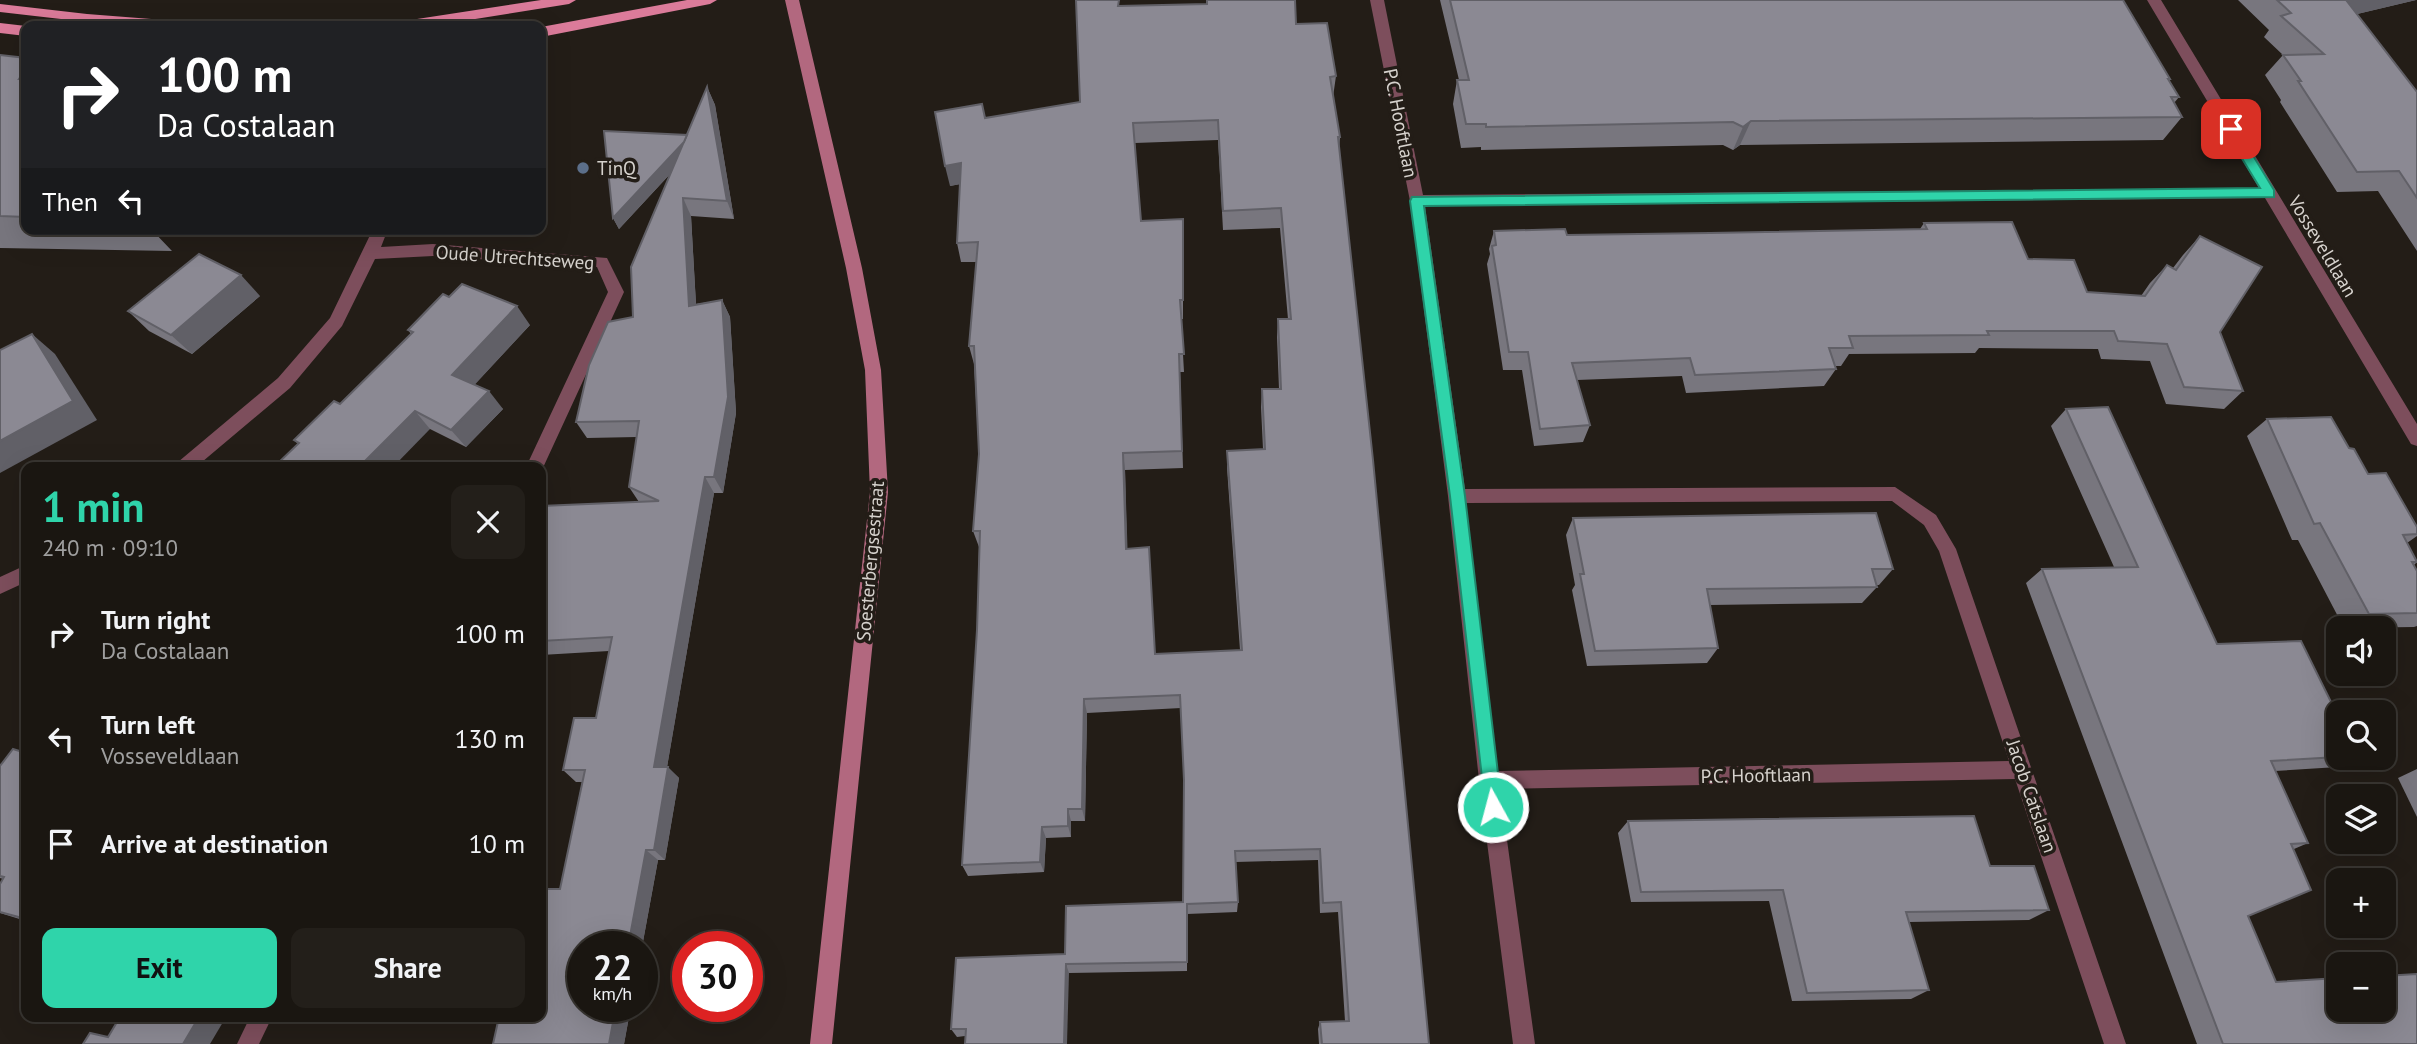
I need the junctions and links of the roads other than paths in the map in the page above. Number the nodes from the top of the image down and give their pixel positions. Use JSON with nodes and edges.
{"nodes":[{"id":1,"x":569,"y":0,"type":"edge"},
{"id":2,"x":709,"y":0,"type":"edge"},
{"id":3,"x":792,"y":0,"type":"edge"},
{"id":4,"x":1377,"y":0,"type":"edge"},
{"id":5,"x":2154,"y":0,"type":"edge"},
{"id":6,"x":0,"y":8,"type":"edge"},
{"id":7,"x":113,"y":21,"type":"edge"},
{"id":8,"x":436,"y":21,"type":"edge"},
{"id":9,"x":0,"y":28,"type":"edge"},
{"id":10,"x":21,"y":31,"type":"edge"},
{"id":11,"x":546,"y":32,"type":"edge"},
{"id":12,"x":2269,"y":193,"type":"junction"},
{"id":13,"x":1416,"y":201,"type":"junction"},
{"id":14,"x":366,"y":235,"type":"edge"},
{"id":15,"x":378,"y":235,"type":"edge"},
{"id":16,"x":370,"y":253,"type":"junction"},
{"id":17,"x":2417,"y":439,"type":"edge"},
{"id":18,"x":190,"y":462,"type":"edge"},
{"id":19,"x":536,"y":462,"type":"edge"},
{"id":20,"x":1457,"y":496,"type":"junction"},
{"id":21,"x":21,"y":576,"type":"edge"},
{"id":22,"x":0,"y":586,"type":"edge"},
{"id":23,"x":2023,"y":770,"type":"junction"},
{"id":24,"x":1489,"y":780,"type":"junction"},
{"id":25,"x":258,"y":1022,"type":"edge"},
{"id":26,"x":247,"y":1044,"type":"edge"},
{"id":27,"x":821,"y":1044,"type":"edge"},
{"id":28,"x":1524,"y":1044,"type":"edge"},
{"id":29,"x":2115,"y":1044,"type":"edge"}],
"edges":[{"from":1,"to":8,"type":"main road"},
{"from":2,"to":11,"type":"main road"},
{"from":3,"to":27,"type":"main road","name":"Soesterbergsestraat"},
{"from":4,"to":13,"type":"street","name":"P.C. Hooftlaan"},
{"from":5,"to":12,"type":"street","name":"Vosseveldlaan"},
{"from":6,"to":7,"type":"main road"},
{"from":9,"to":10,"type":"main road"},
{"from":12,"to":13,"type":"street"},
{"from":12,"to":17,"type":"street","name":"Vosseveldlaan"},
{"from":13,"to":20,"type":"street","name":"P.C. Hooftlaan"},
{"from":14,"to":16,"type":"street"},
{"from":15,"to":16,"type":"street"},
{"from":16,"to":18,"type":"street"},
{"from":16,"to":19,"type":"street","name":"Oude Utrechtseweg"},
{"from":20,"to":23,"type":"street","name":"Jacob Catslaan"},
{"from":20,"to":24,"type":"street","name":"P.C. Hooftlaan"},
{"from":21,"to":22,"type":"street"},
{"from":23,"to":24,"type":"street","name":"P.C. Hooftlaan"},
{"from":23,"to":29,"type":"street","name":"Jacob Catslaan"},
{"from":24,"to":28,"type":"street","name":"P.C. Hooftlaan"},
{"from":25,"to":26,"type":"street"}]}
